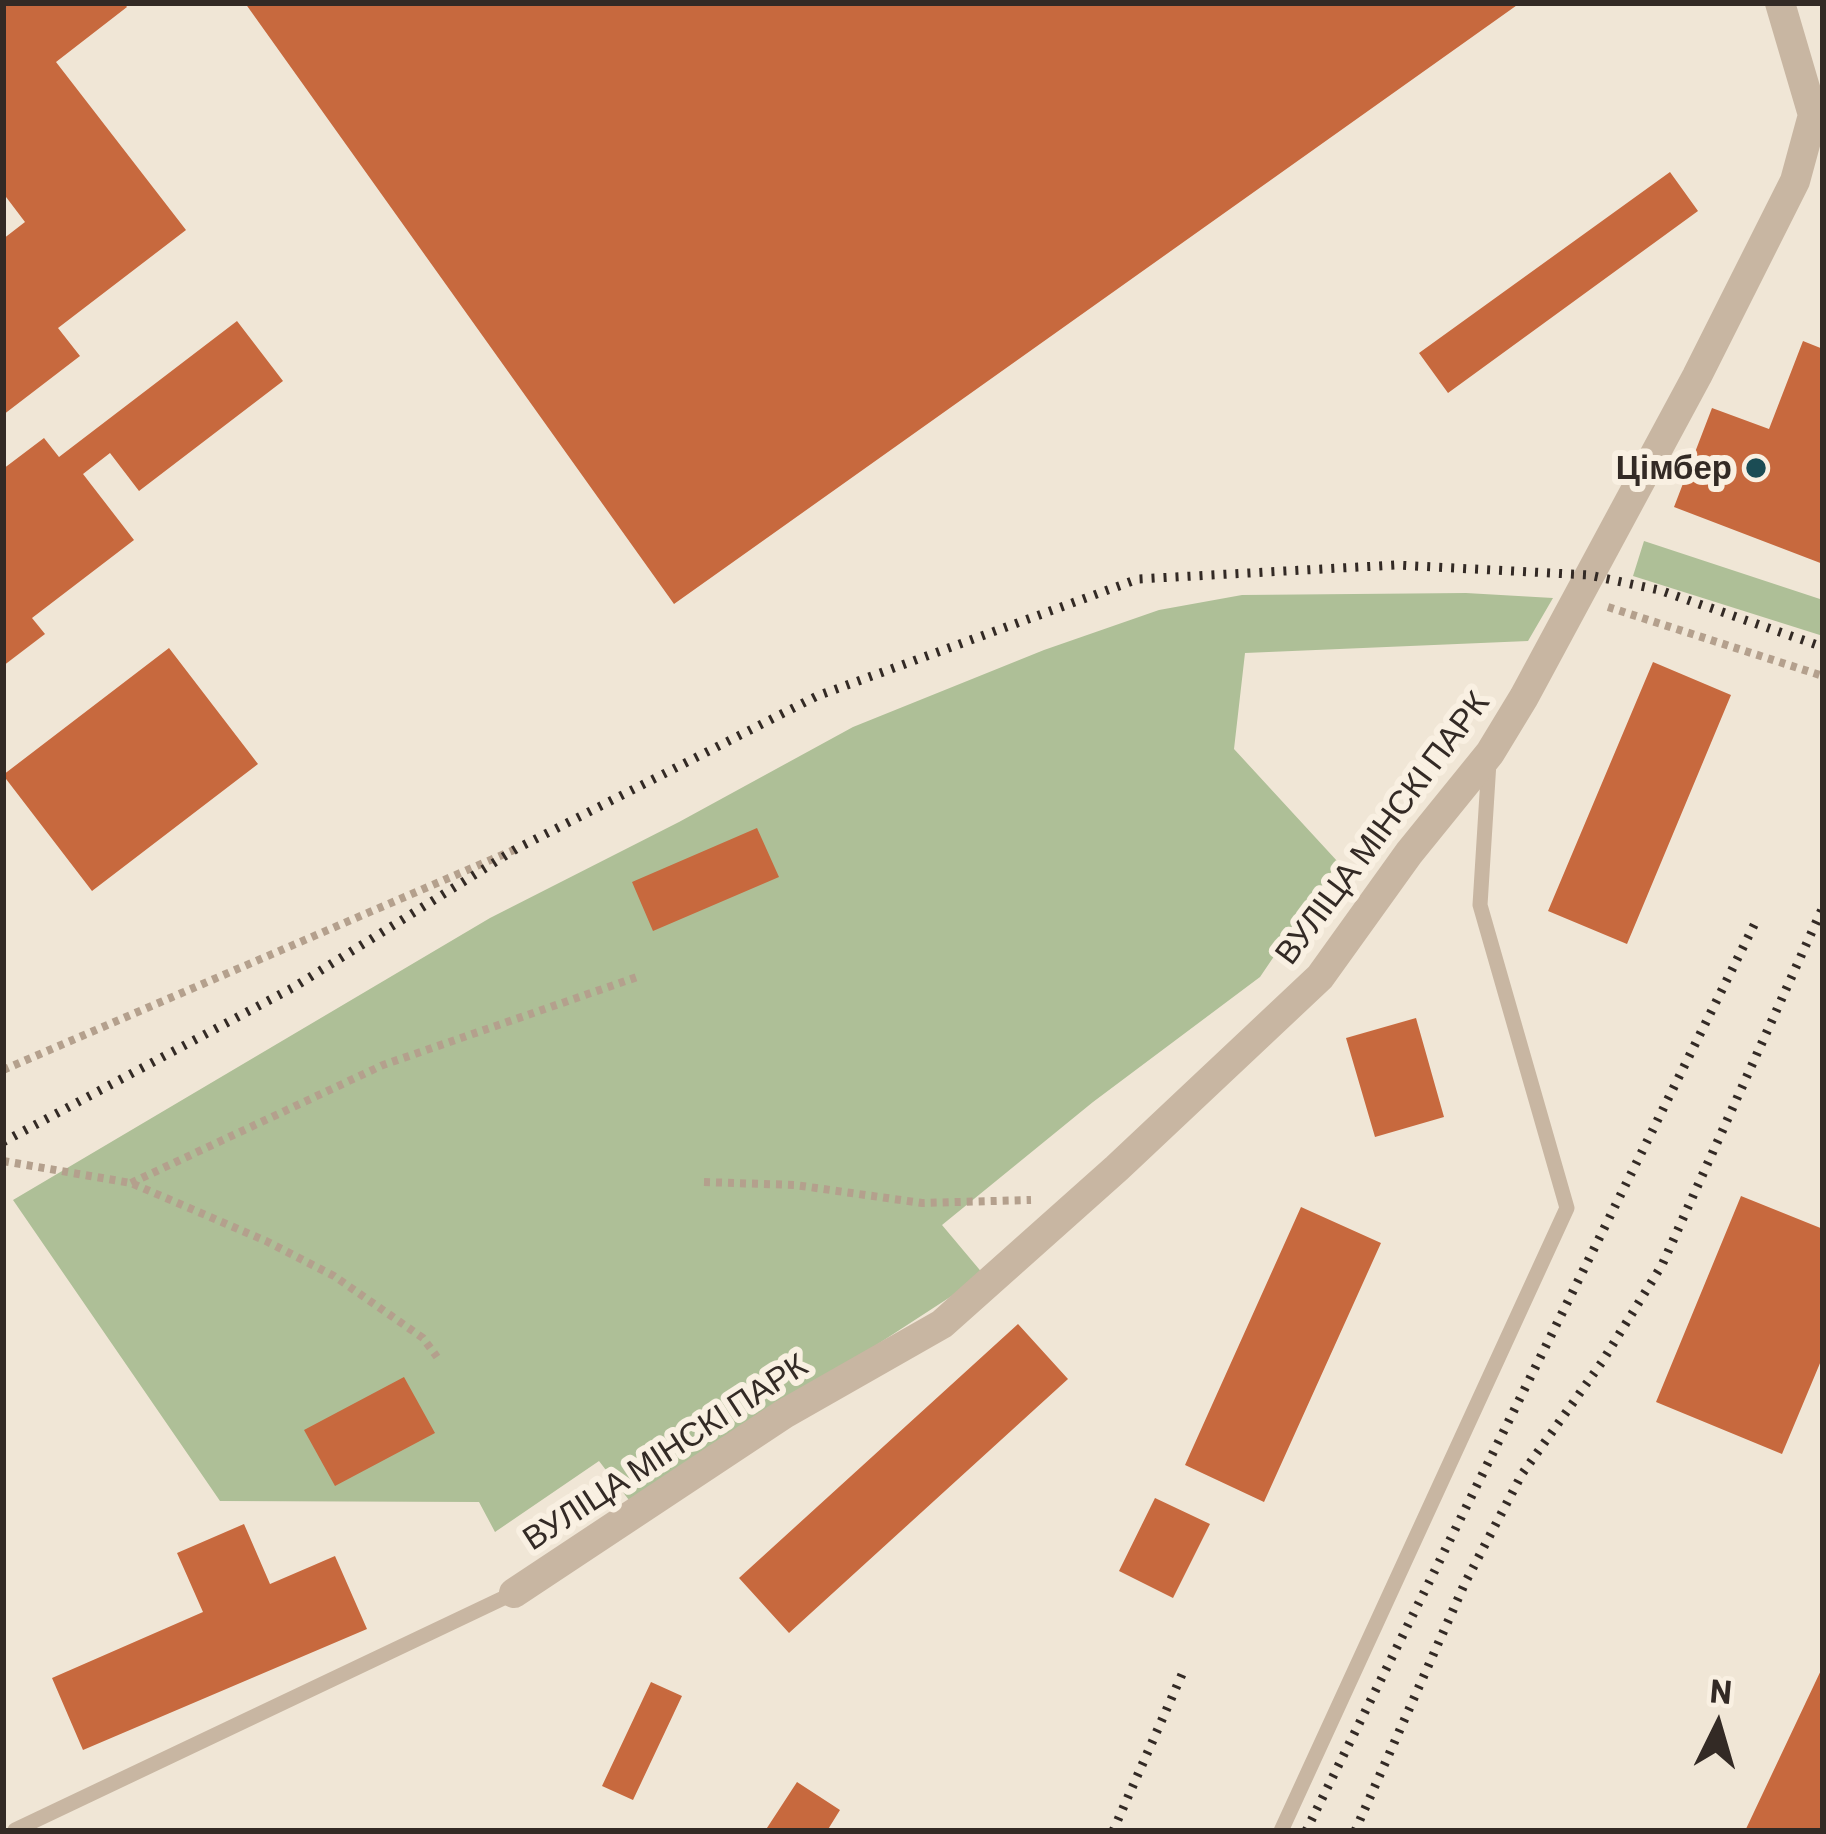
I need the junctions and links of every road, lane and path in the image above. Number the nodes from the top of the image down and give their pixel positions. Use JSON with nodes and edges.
{"nodes":[{"id":1,"x":1780,"y":3,"type":"edge"},
{"id":2,"x":1575,"y":598,"type":"junction"},
{"id":3,"x":1823,"y":676,"type":"edge"},
{"id":4,"x":1490,"y":753,"type":"junction"},
{"id":5,"x":516,"y":849,"type":"dead end"},
{"id":6,"x":640,"y":976,"type":"dead end"},
{"id":7,"x":3,"y":1070,"type":"edge"},
{"id":8,"x":3,"y":1161,"type":"edge"},
{"id":9,"x":130,"y":1183,"type":"junction"},
{"id":10,"x":704,"y":1183,"type":"dead end"},
{"id":11,"x":1093,"y":1190,"type":"junction"},
{"id":12,"x":436,"y":1357,"type":"dead end"},
{"id":13,"x":514,"y":1592,"type":"joint"},
{"id":14,"x":15,"y":1830,"type":"edge"},
{"id":15,"x":1281,"y":1831,"type":"edge"}],
"edges":[{"from":1,"to":2,"type":"street","name":"ВУЛІЦА МІНСКІ ПАРК"},
{"from":2,"to":3,"type":"path"},
{"from":2,"to":4,"type":"street","name":"ВУЛІЦА МІНСКІ ПАРК"},
{"from":4,"to":11,"type":"street","name":"ВУЛІЦА МІНСКІ ПАРК"},
{"from":4,"to":15,"type":"lane"},
{"from":5,"to":7,"type":"path"},
{"from":6,"to":9,"type":"path"},
{"from":8,"to":9,"type":"path"},
{"from":9,"to":12,"type":"path"},
{"from":10,"to":11,"type":"path"},
{"from":11,"to":13,"type":"street","name":"ВУЛІЦА МІНСКІ ПАРК"},
{"from":13,"to":14,"type":"lane"}]}
